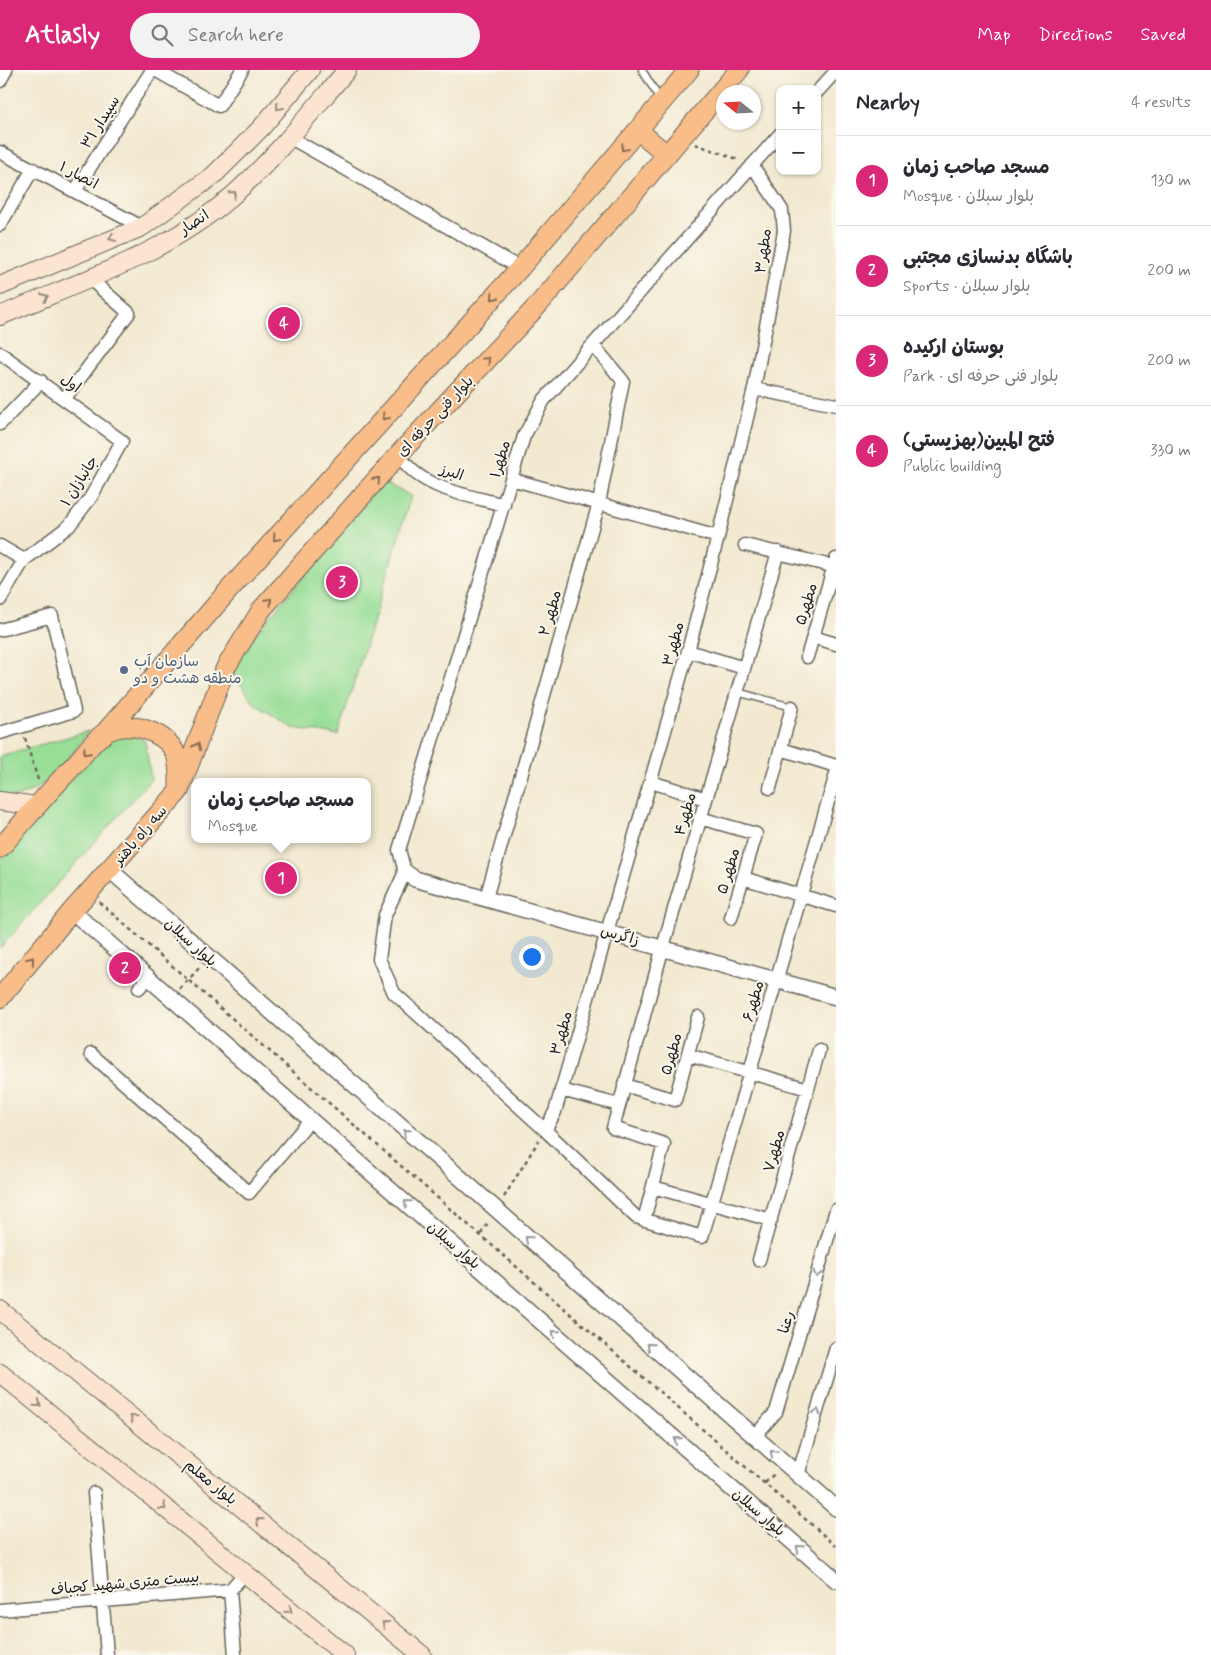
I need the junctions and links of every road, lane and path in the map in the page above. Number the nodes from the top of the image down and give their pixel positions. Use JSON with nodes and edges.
{"nodes":[{"id":1,"x":6,"y":70,"type":"edge"},
{"id":2,"x":154,"y":70,"type":"edge"},
{"id":3,"x":242,"y":70,"type":"edge"},
{"id":4,"x":310,"y":70,"type":"edge"},
{"id":5,"x":347,"y":70,"type":"edge"},
{"id":6,"x":642,"y":70,"type":"edge"},
{"id":7,"x":689,"y":70,"type":"edge"},
{"id":8,"x":739,"y":70,"type":"edge"},
{"id":9,"x":836,"y":71,"type":"edge"},
{"id":10,"x":0,"y":81,"type":"edge"},
{"id":11,"x":821,"y":88,"type":"edge"},
{"id":12,"x":662,"y":102,"type":"junction"},
{"id":13,"x":638,"y":131,"type":"junction"},
{"id":14,"x":289,"y":137,"type":"junction"},
{"id":15,"x":776,"y":138,"type":"edge"},
{"id":16,"x":680,"y":139,"type":"junction"},
{"id":17,"x":0,"y":152,"type":"edge"},
{"id":18,"x":667,"y":155,"type":"junction"},
{"id":19,"x":752,"y":165,"type":"junction"},
{"id":20,"x":33,"y":169,"type":"junction"},
{"id":21,"x":75,"y":191,"type":"junction"},
{"id":22,"x":0,"y":224,"type":"edge"},
{"id":23,"x":142,"y":227,"type":"junction"},
{"id":24,"x":520,"y":268,"type":"junction"},
{"id":25,"x":88,"y":278,"type":"junction"},
{"id":26,"x":0,"y":286,"type":"edge"},
{"id":27,"x":0,"y":315,"type":"edge"},
{"id":28,"x":592,"y":345,"type":"junction"},
{"id":29,"x":0,"y":353,"type":"edge"},
{"id":30,"x":41,"y":381,"type":"junction"},
{"id":31,"x":754,"y":389,"type":"junction"},
{"id":32,"x":65,"y":398,"type":"junction"},
{"id":33,"x":836,"y":405,"type":"edge"},
{"id":34,"x":0,"y":424,"type":"edge"},
{"id":35,"x":122,"y":441,"type":"joint"},
{"id":36,"x":400,"y":454,"type":"junction"},
{"id":37,"x":511,"y":479,"type":"junction"},
{"id":38,"x":599,"y":503,"type":"junction"},
{"id":39,"x":504,"y":505,"type":"junction"},
{"id":40,"x":718,"y":537,"type":"junction"},
{"id":41,"x":745,"y":545,"type":"dead end"},
{"id":42,"x":0,"y":546,"type":"edge"},
{"id":43,"x":778,"y":552,"type":"junction"},
{"id":44,"x":24,"y":560,"type":"junction"},
{"id":45,"x":835,"y":564,"type":"edge"},
{"id":46,"x":0,"y":600,"type":"edge"},
{"id":47,"x":0,"y":630,"type":"edge"},
{"id":48,"x":813,"y":637,"type":"junction"},
{"id":49,"x":836,"y":644,"type":"edge"},
{"id":50,"x":688,"y":651,"type":"junction"},
{"id":51,"x":807,"y":657,"type":"dead end"},
{"id":52,"x":744,"y":668,"type":"junction"},
{"id":53,"x":737,"y":692,"type":"junction"},
{"id":54,"x":792,"y":707,"type":"joint"},
{"id":55,"x":22,"y":726,"type":"junction"},
{"id":56,"x":0,"y":733,"type":"edge"},
{"id":57,"x":103,"y":734,"type":"junction"},
{"id":58,"x":781,"y":749,"type":"junction"},
{"id":59,"x":836,"y":766,"type":"edge"},
{"id":60,"x":836,"y":774,"type":"edge"},
{"id":61,"x":651,"y":782,"type":"junction"},
{"id":62,"x":770,"y":788,"type":"dead end"},
{"id":63,"x":179,"y":791,"type":"junction"},
{"id":64,"x":706,"y":799,"type":"junction"},
{"id":65,"x":0,"y":800,"type":"edge"},
{"id":66,"x":40,"y":802,"type":"junction"},
{"id":67,"x":700,"y":818,"type":"junction"},
{"id":68,"x":0,"y":848,"type":"edge"},
{"id":69,"x":110,"y":870,"type":"junction"},
{"id":70,"x":405,"y":872,"type":"junction"},
{"id":71,"x":743,"y":878,"type":"junction"},
{"id":72,"x":88,"y":892,"type":"junction"},
{"id":73,"x":801,"y":895,"type":"junction"},
{"id":74,"x":486,"y":898,"type":"junction"},
{"id":75,"x":836,"y":906,"type":"edge"},
{"id":76,"x":72,"y":911,"type":"junction"},
{"id":77,"x":731,"y":918,"type":"dead end"},
{"id":78,"x":607,"y":932,"type":"junction"},
{"id":79,"x":662,"y":947,"type":"junction"},
{"id":80,"x":208,"y":958,"type":"junction"},
{"id":81,"x":189,"y":978,"type":"junction"},
{"id":82,"x":776,"y":980,"type":"junction"},
{"id":83,"x":172,"y":997,"type":"junction"},
{"id":84,"x":836,"y":997,"type":"edge"},
{"id":85,"x":0,"y":998,"type":"edge"},
{"id":86,"x":698,"y":1017,"type":"dead end"},
{"id":87,"x":819,"y":1050,"type":"dead end"},
{"id":88,"x":91,"y":1054,"type":"dead end"},
{"id":89,"x":688,"y":1055,"type":"junction"},
{"id":90,"x":750,"y":1072,"type":"junction"},
{"id":91,"x":624,"y":1085,"type":"junction"},
{"id":92,"x":808,"y":1089,"type":"junction"},
{"id":93,"x":561,"y":1090,"type":"junction"},
{"id":94,"x":619,"y":1105,"type":"junction"},
{"id":95,"x":311,"y":1119,"type":"junction"},
{"id":96,"x":545,"y":1130,"type":"junction"},
{"id":97,"x":653,"y":1187,"type":"junction"},
{"id":98,"x":712,"y":1204,"type":"junction"},
{"id":99,"x":496,"y":1210,"type":"junction"},
{"id":100,"x":836,"y":1210,"type":"edge"},
{"id":101,"x":644,"y":1220,"type":"junction"},
{"id":102,"x":771,"y":1220,"type":"junction"},
{"id":103,"x":481,"y":1234,"type":"junction"},
{"id":104,"x":759,"y":1260,"type":"dead end"},
{"id":105,"x":0,"y":1310,"type":"edge"},
{"id":106,"x":836,"y":1348,"type":"edge"},
{"id":107,"x":0,"y":1373,"type":"edge"},
{"id":108,"x":754,"y":1437,"type":"junction"},
{"id":109,"x":798,"y":1475,"type":"junction"},
{"id":110,"x":94,"y":1493,"type":"dead end"},
{"id":111,"x":836,"y":1508,"type":"edge"},
{"id":112,"x":836,"y":1546,"type":"edge"},
{"id":113,"x":245,"y":1573,"type":"junction"},
{"id":114,"x":836,"y":1580,"type":"edge"},
{"id":115,"x":230,"y":1590,"type":"junction"},
{"id":116,"x":103,"y":1601,"type":"junction"},
{"id":117,"x":0,"y":1610,"type":"edge"},
{"id":118,"x":108,"y":1655,"type":"edge"},
{"id":119,"x":235,"y":1655,"type":"edge"},
{"id":120,"x":345,"y":1655,"type":"edge"},
{"id":121,"x":422,"y":1655,"type":"edge"}],
"edges":[{"from":1,"to":10,"type":"street"},
{"from":2,"to":3,"type":"street"},
{"from":2,"to":21,"type":"street","name":"سپیدار ۳۱"},
{"from":4,"to":23,"type":"main road","name":"انصار","one_way":true},
{"from":5,"to":14,"type":"main road","name":"انصار"},
{"from":6,"to":12,"type":"lane"},
{"from":7,"to":12,"type":"main road"},
{"from":8,"to":16,"type":"main road","name":"بلوار فنی حرفه ای"},
{"from":9,"to":11,"type":"street"},
{"from":12,"to":13,"type":"main road"},
{"from":13,"to":18,"type":"main road"},
{"from":13,"to":24,"type":"main road","one_way":true},
{"from":14,"to":24,"type":"street"},
{"from":25,"to":14,"type":"main road","name":"انصار","one_way":true},
{"from":15,"to":19,"type":"street","name":"مطهر۱"},
{"from":16,"to":18,"type":"main road","name":"بلوار فنی حرفه ای"},
{"from":16,"to":19,"type":"path"},
{"from":17,"to":20,"type":"street","name":"انصار ۱"},
{"from":36,"to":18,"type":"main road","name":"بلوار فنی حرفه ای","one_way":true},
{"from":19,"to":28,"type":"street","name":"مطهر۱"},
{"from":19,"to":31,"type":"street","name":"مطهر۳"},
{"from":20,"to":21,"type":"street","name":"انصار ۱"},
{"from":20,"to":22,"type":"street"},
{"from":21,"to":23,"type":"street","name":"انصار ۱"},
{"from":23,"to":26,"type":"main road","name":"انصار","one_way":true},
{"from":24,"to":57,"type":"main road","one_way":true},
{"from":27,"to":25,"type":"main road","name":"انصار","one_way":true},
{"from":25,"to":32,"type":"street"},
{"from":28,"to":37,"type":"street","name":"مطهر۱"},
{"from":28,"to":38,"type":"street","name":"مطهر ۲"},
{"from":29,"to":30,"type":"street","name":"اول"},
{"from":30,"to":32,"type":"street","name":"اول"},
{"from":30,"to":34,"type":"street"},
{"from":31,"to":33,"type":"street"},
{"from":31,"to":40,"type":"street","name":"مطهر۳"},
{"from":32,"to":35,"type":"street","name":"اول"},
{"from":35,"to":44,"type":"street","name":"جانبازان ۱"},
{"from":36,"to":39,"type":"street","name":"البرز"},
{"from":63,"to":36,"type":"main road","name":"بلوار فنی حرفه ای","one_way":true},
{"from":37,"to":38,"type":"street"},
{"from":37,"to":39,"type":"street","name":"مطهر۱"},
{"from":38,"to":40,"type":"street"},
{"from":38,"to":74,"type":"street","name":"مطهر ۲"},
{"from":39,"to":70,"type":"street","name":"مطهر۱"},
{"from":40,"to":50,"type":"street","name":"مطهر۳"},
{"from":41,"to":43,"type":"street"},
{"from":42,"to":44,"type":"street"},
{"from":43,"to":45,"type":"street"},
{"from":43,"to":52,"type":"street","name":"مطهر۴"},
{"from":44,"to":46,"type":"street","name":"جانبازان ۱"},
{"from":45,"to":48,"type":"street","name":"مطهر۵"},
{"from":47,"to":55,"type":"street"},
{"from":48,"to":49,"type":"street"},
{"from":48,"to":51,"type":"street","name":"مطهر۵"},
{"from":50,"to":52,"type":"street"},
{"from":50,"to":61,"type":"street","name":"مطهر۳"},
{"from":52,"to":53,"type":"street","name":"مطهر۴"},
{"from":53,"to":54,"type":"lane"},
{"from":53,"to":64,"type":"street","name":"مطهر۴"},
{"from":54,"to":58,"type":"street"},
{"from":55,"to":56,"type":"street"},
{"from":55,"to":66,"type":"path"},
{"from":57,"to":63,"type":"main road"},
{"from":57,"to":66,"type":"main road","one_way":true},
{"from":58,"to":59,"type":"street"},
{"from":58,"to":62,"type":"street"},
{"from":60,"to":73,"type":"street","name":"مطهر۶"},
{"from":61,"to":64,"type":"street"},
{"from":61,"to":78,"type":"street","name":"مطهر۳"},
{"from":63,"to":69,"type":"main road","name":"سه راه باهنر"},
{"from":64,"to":67,"type":"street","name":"مطهر۴"},
{"from":65,"to":66,"type":"main road"},
{"from":66,"to":68,"type":"main road"},
{"from":67,"to":71,"type":"street","name":"مطهر ۵"},
{"from":67,"to":79,"type":"street","name":"مطهر۴"},
{"from":69,"to":72,"type":"main road","name":"سه راه باهنر"},
{"from":69,"to":80,"type":"street","name":"بلوار سبلان"},
{"from":70,"to":74,"type":"street","name":"زاگرس"},
{"from":70,"to":96,"type":"street"},
{"from":71,"to":73,"type":"street"},
{"from":71,"to":77,"type":"street","name":"مطهر ۵"},
{"from":72,"to":76,"type":"main road","name":"سه راه باهنر"},
{"from":72,"to":81,"type":"path"},
{"from":73,"to":75,"type":"street"},
{"from":73,"to":82,"type":"street","name":"مطهر۶"},
{"from":74,"to":78,"type":"street","name":"زاگرس"},
{"from":76,"to":83,"type":"street","name":"بلوار سبلان"},
{"from":85,"to":76,"type":"main road","name":"سه راه باهنر","one_way":true},
{"from":78,"to":79,"type":"street","name":"زاگرس"},
{"from":78,"to":93,"type":"street","name":"مطهر۳"},
{"from":79,"to":82,"type":"street","name":"زاگرس"},
{"from":79,"to":91,"type":"street","name":"مطهر۴"},
{"from":80,"to":81,"type":"path"},
{"from":99,"to":80,"type":"street","name":"بلوار سبلان","one_way":true},
{"from":81,"to":83,"type":"path"},
{"from":81,"to":103,"type":"path"},
{"from":82,"to":84,"type":"street","name":"زاگرس"},
{"from":82,"to":90,"type":"street","name":"مطهر۶"},
{"from":83,"to":95,"type":"street","name":"بلوار سبلان"},
{"from":86,"to":89,"type":"street","name":"مطهر۵"},
{"from":87,"to":92,"type":"street","name":"مطهر۷"},
{"from":88,"to":95,"type":"street"},
{"from":89,"to":90,"type":"street"},
{"from":89,"to":91,"type":"street","name":"مطهر۵"},
{"from":90,"to":92,"type":"street"},
{"from":90,"to":98,"type":"street","name":"مطهر۶"},
{"from":91,"to":94,"type":"street","name":"مطهر۴"},
{"from":92,"to":102,"type":"street","name":"مطهر۷"},
{"from":93,"to":94,"type":"street"},
{"from":93,"to":96,"type":"street","name":"مطهر۳"},
{"from":94,"to":97,"type":"street","name":"مطهر۴"},
{"from":114,"to":95,"type":"street","name":"بلوار سبلان","one_way":true},
{"from":96,"to":99,"type":"path"},
{"from":96,"to":101,"type":"street"},
{"from":97,"to":98,"type":"street"},
{"from":97,"to":101,"type":"street"},
{"from":98,"to":101,"type":"street","name":"مطهر۶"},
{"from":98,"to":102,"type":"street"},
{"from":99,"to":103,"type":"path"},
{"from":108,"to":99,"type":"street","name":"بلوار سبلان","one_way":true},
{"from":100,"to":108,"type":"street","name":"رعنا","one_way":true},
{"from":102,"to":104,"type":"street","name":"مطهر۷"},
{"from":103,"to":112,"type":"path"},
{"from":121,"to":105,"type":"main road","name":"بلوار معلم","one_way":true},
{"from":109,"to":106,"type":"street","one_way":true},
{"from":107,"to":113,"type":"main road","one_way":true},
{"from":109,"to":108,"type":"street","name":"بلوار سبلان","one_way":true},
{"from":109,"to":111,"type":"street","name":"بلوار سبلان"},
{"from":110,"to":116,"type":"street"},
{"from":113,"to":115,"type":"street"},
{"from":113,"to":120,"type":"main road","one_way":true},
{"from":115,"to":116,"type":"street","name":"بیست متری شهید کجباف"},
{"from":115,"to":119,"type":"street"},
{"from":116,"to":117,"type":"street","name":"بیست متری شهید کجباف"},
{"from":116,"to":118,"type":"street"}]}
